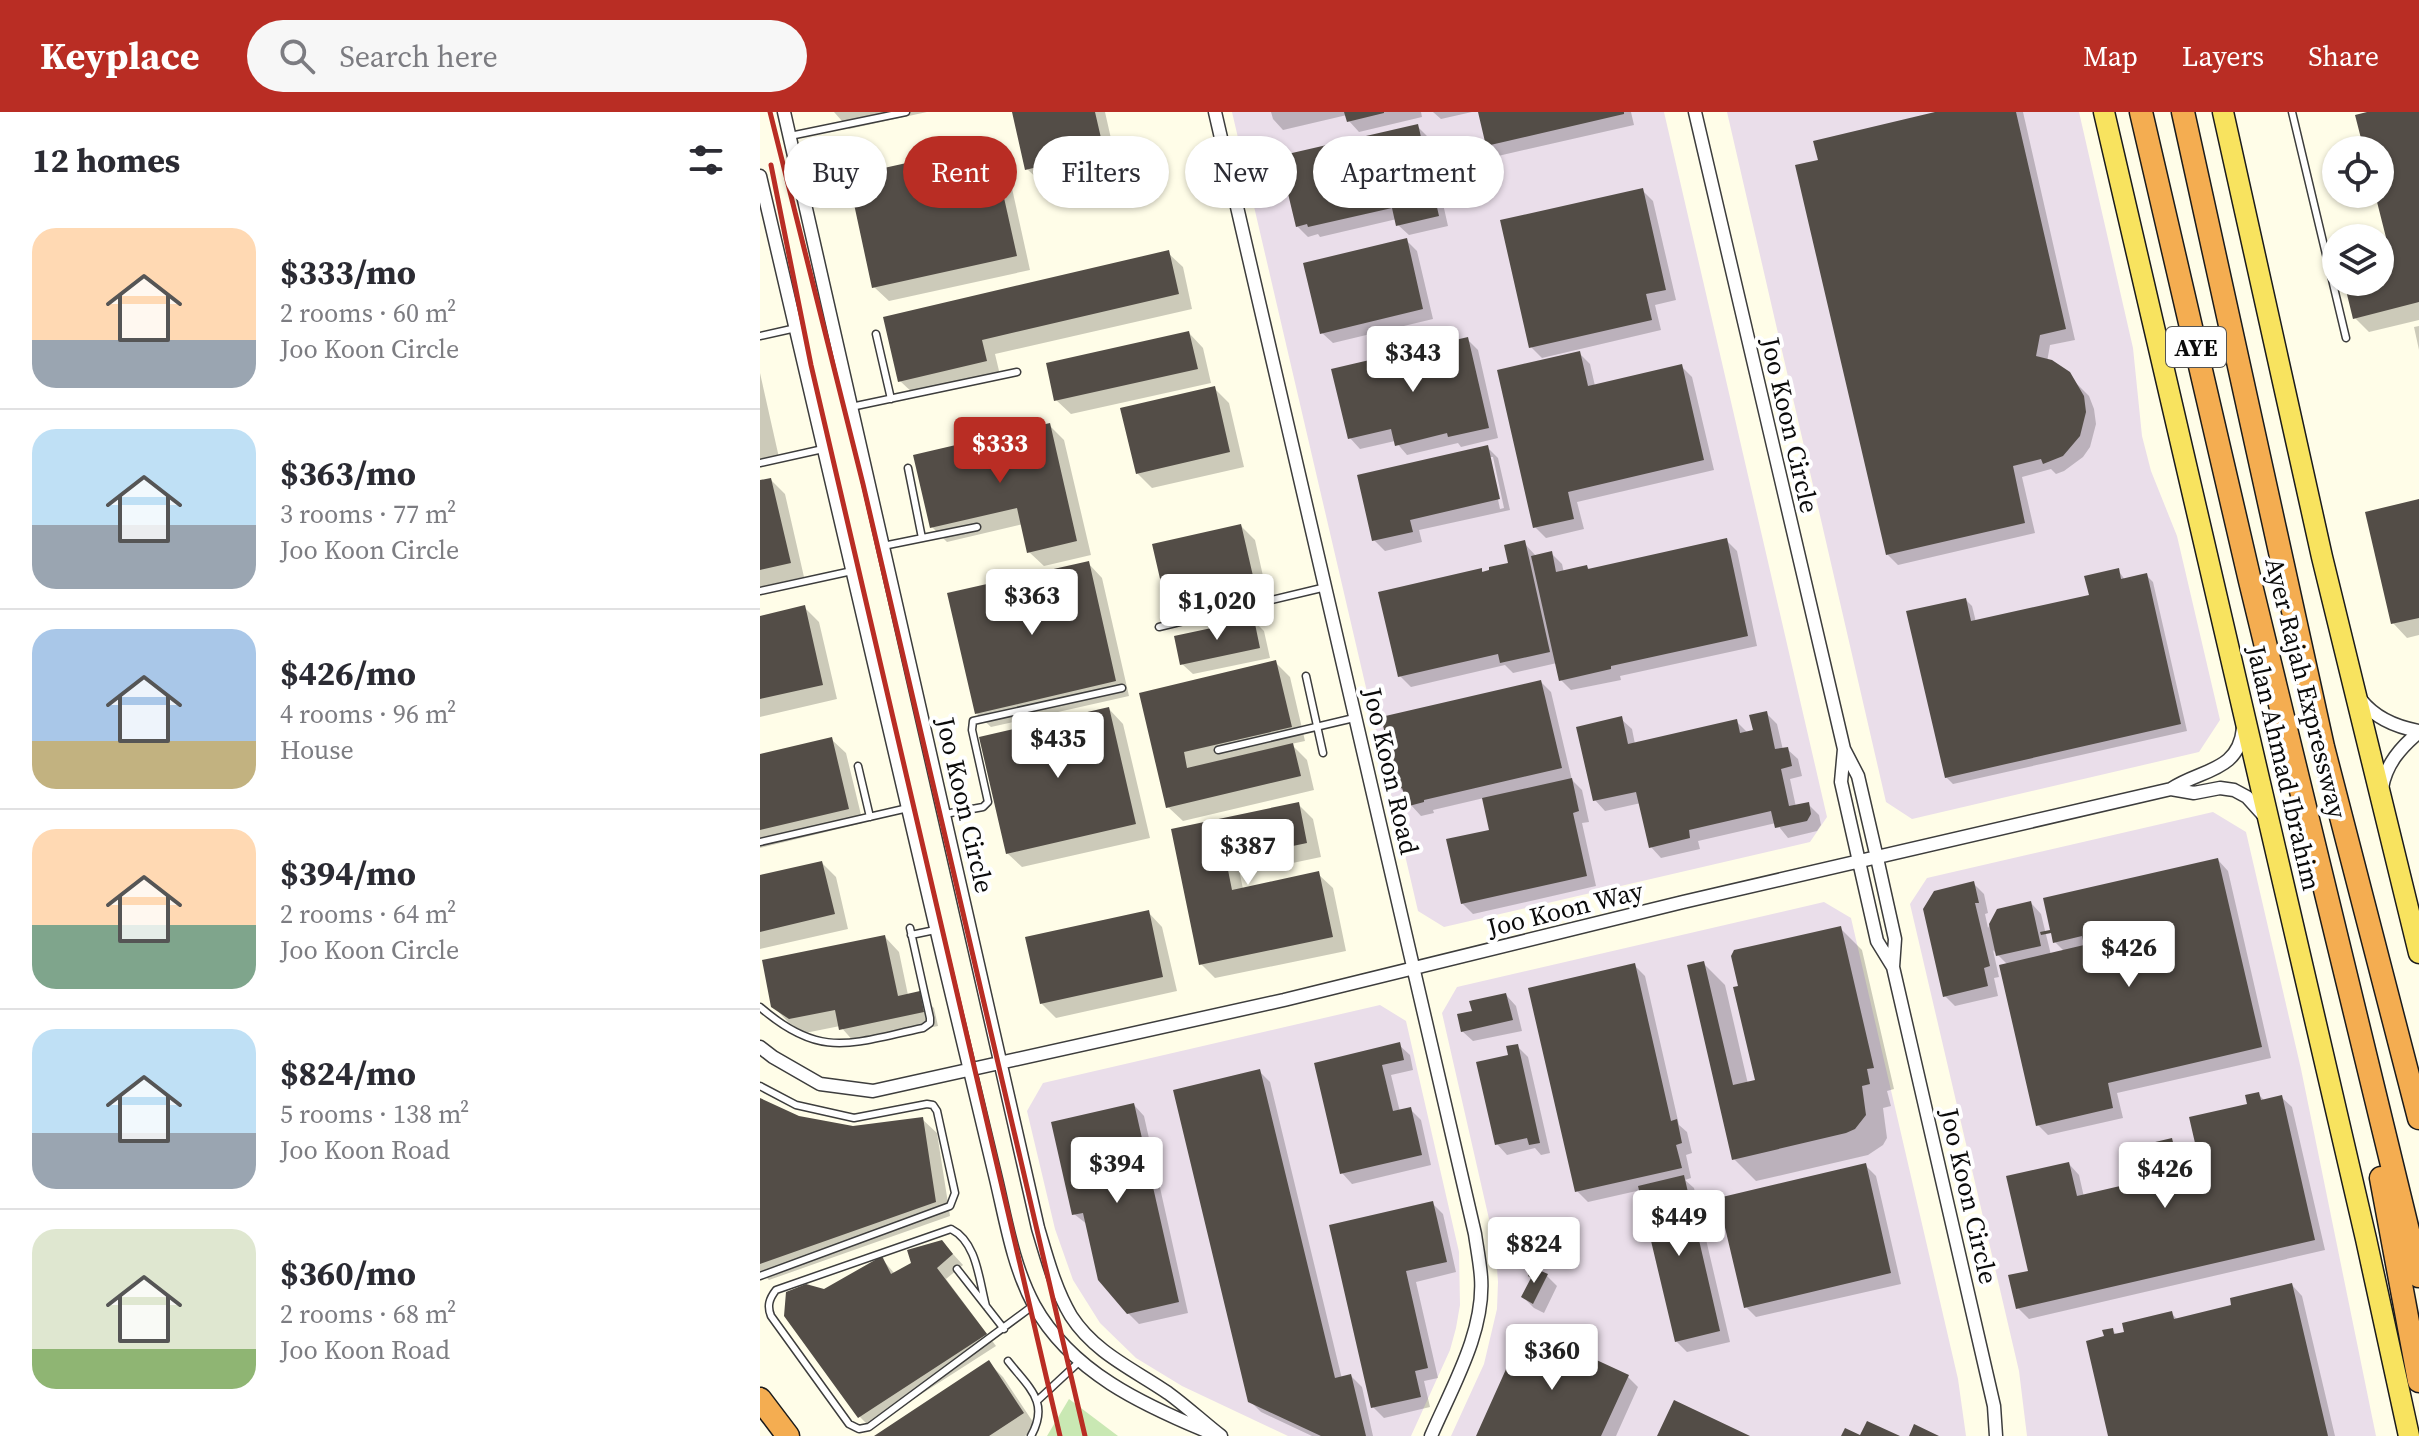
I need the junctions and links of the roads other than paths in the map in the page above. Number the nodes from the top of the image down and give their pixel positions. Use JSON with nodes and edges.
{"nodes":[{"id":1,"x":784,"y":112,"type":"edge"},
{"id":2,"x":906,"y":112,"type":"edge"},
{"id":3,"x":1215,"y":112,"type":"edge"},
{"id":4,"x":1695,"y":112,"type":"edge"},
{"id":5,"x":2104,"y":112,"type":"edge"},
{"id":6,"x":2141,"y":112,"type":"edge"},
{"id":7,"x":2183,"y":112,"type":"edge"},
{"id":8,"x":2223,"y":112,"type":"edge"},
{"id":9,"x":2294,"y":112,"type":"edge"},
{"id":10,"x":790,"y":136,"type":"joint"},
{"id":11,"x":760,"y":176,"type":"edge"},
{"id":12,"x":764,"y":207,"type":"edge"},
{"id":13,"x":806,"y":208,"type":"edge"},
{"id":14,"x":796,"y":328,"type":"junction"},
{"id":15,"x":876,"y":334,"type":"dead end"},
{"id":16,"x":760,"y":336,"type":"edge"},
{"id":17,"x":2346,"y":338,"type":"dead end"},
{"id":18,"x":1017,"y":372,"type":"dead end"},
{"id":19,"x":891,"y":399,"type":"junction"},
{"id":20,"x":851,"y":407,"type":"junction"},
{"id":21,"x":824,"y":449,"type":"junction"},
{"id":22,"x":760,"y":463,"type":"edge"},
{"id":23,"x":908,"y":468,"type":"dead end"},
{"id":24,"x":977,"y":527,"type":"dead end"},
{"id":25,"x":922,"y":538,"type":"junction"},
{"id":26,"x":883,"y":546,"type":"junction"},
{"id":27,"x":852,"y":571,"type":"junction"},
{"id":28,"x":1326,"y":587,"type":"junction"},
{"id":29,"x":760,"y":591,"type":"edge"},
{"id":30,"x":1159,"y":627,"type":"dead end"},
{"id":31,"x":1306,"y":676,"type":"dead end"},
{"id":32,"x":1122,"y":688,"type":"dead end"},
{"id":33,"x":2355,"y":691,"type":"junction"},
{"id":34,"x":2245,"y":713,"type":"junction"},
{"id":35,"x":1356,"y":717,"type":"junction"},
{"id":36,"x":1317,"y":726,"type":"junction"},
{"id":37,"x":2419,"y":732,"type":"edge"},
{"id":38,"x":1844,"y":749,"type":"junction"},
{"id":39,"x":1218,"y":750,"type":"dead end"},
{"id":40,"x":1323,"y":753,"type":"dead end"},
{"id":41,"x":858,"y":766,"type":"dead end"},
{"id":42,"x":2171,"y":789,"type":"junction"},
{"id":43,"x":2380,"y":799,"type":"junction"},
{"id":44,"x":908,"y":808,"type":"junction"},
{"id":45,"x":944,"y":815,"type":"junction"},
{"id":46,"x":870,"y":817,"type":"junction"},
{"id":47,"x":2270,"y":823,"type":"junction"},
{"id":48,"x":760,"y":842,"type":"edge"},
{"id":49,"x":1877,"y":858,"type":"junction"},
{"id":50,"x":1859,"y":862,"type":"junction"},
{"id":51,"x":936,"y":930,"type":"junction"},
{"id":52,"x":2419,"y":953,"type":"edge"},
{"id":53,"x":1893,"y":967,"type":"junction"},
{"id":54,"x":1415,"y":968,"type":"junction"},
{"id":55,"x":2350,"y":995,"type":"junction"},
{"id":56,"x":760,"y":1007,"type":"edge"},
{"id":57,"x":760,"y":1047,"type":"edge"},
{"id":58,"x":1001,"y":1064,"type":"junction"},
{"id":59,"x":969,"y":1071,"type":"junction"},
{"id":60,"x":760,"y":1086,"type":"edge"},
{"id":61,"x":2419,"y":1118,"type":"edge"},
{"id":62,"x":957,"y":1269,"type":"dead end"},
{"id":63,"x":760,"y":1276,"type":"edge"},
{"id":64,"x":2419,"y":1276,"type":"edge"},
{"id":65,"x":1034,"y":1305,"type":"junction"},
{"id":66,"x":986,"y":1306,"type":"junction"},
{"id":67,"x":1004,"y":1329,"type":"junction"},
{"id":68,"x":1081,"y":1360,"type":"junction"},
{"id":69,"x":1008,"y":1361,"type":"dead end"},
{"id":70,"x":2419,"y":1381,"type":"edge"},
{"id":71,"x":760,"y":1399,"type":"edge"},
{"id":72,"x":1038,"y":1400,"type":"junction"},
{"id":73,"x":788,"y":1436,"type":"edge"},
{"id":74,"x":1031,"y":1436,"type":"edge"},
{"id":75,"x":1220,"y":1436,"type":"edge"},
{"id":76,"x":1431,"y":1436,"type":"edge"},
{"id":77,"x":1996,"y":1436,"type":"edge"},
{"id":78,"x":2409,"y":1436,"type":"edge"}],
"edges":[{"from":1,"to":10,"type":"street","name":"Joo Koon Circle"},
{"from":2,"to":10,"type":"lane"},
{"from":3,"to":28,"type":"street","name":"Joo Koon Road"},
{"from":4,"to":38,"type":"street","name":"Joo Koon Circle"},
{"from":5,"to":34,"type":"main road","name":"Jalan Ahmad Ibrahim"},
{"from":6,"to":55,"type":"highway","name":"Ayer Rajah Expressway","number":"AYE"},
{"from":7,"to":61,"type":"highway","name":"Ayer Rajah Expressway","number":"AYE"},
{"from":8,"to":33,"type":"main road"},
{"from":9,"to":17,"type":"lane"},
{"from":11,"to":12,"type":"street","name":"Joo Koon Circle"},
{"from":12,"to":14,"type":"street","name":"Joo Koon Circle"},
{"from":13,"to":20,"type":"street","name":"Joo Koon Circle"},
{"from":14,"to":16,"type":"lane"},
{"from":14,"to":21,"type":"street","name":"Joo Koon Circle"},
{"from":15,"to":19,"type":"lane"},
{"from":18,"to":19,"type":"lane"},
{"from":19,"to":20,"type":"lane"},
{"from":20,"to":26,"type":"street","name":"Joo Koon Circle"},
{"from":21,"to":22,"type":"lane"},
{"from":21,"to":27,"type":"street","name":"Joo Koon Circle"},
{"from":23,"to":25,"type":"lane"},
{"from":24,"to":25,"type":"lane"},
{"from":25,"to":26,"type":"lane"},
{"from":26,"to":45,"type":"street","name":"Joo Koon Circle"},
{"from":27,"to":29,"type":"lane"},
{"from":27,"to":44,"type":"street","name":"Joo Koon Circle"},
{"from":28,"to":30,"type":"lane"},
{"from":28,"to":35,"type":"street","name":"Joo Koon Road"},
{"from":31,"to":36,"type":"lane"},
{"from":32,"to":45,"type":"lane"},
{"from":33,"to":37,"type":"street"},
{"from":33,"to":43,"type":"main road"},
{"from":34,"to":42,"type":"street","name":"Joo Koon Way"},
{"from":34,"to":47,"type":"main road","name":"Jalan Ahmad Ibrahim"},
{"from":35,"to":36,"type":"lane"},
{"from":35,"to":54,"type":"street","name":"Joo Koon Road"},
{"from":36,"to":39,"type":"lane"},
{"from":36,"to":40,"type":"lane"},
{"from":37,"to":43,"type":"street"},
{"from":38,"to":49,"type":"street","name":"Joo Koon Circle"},
{"from":38,"to":50,"type":"street","name":"Joo Koon Circle"},
{"from":41,"to":46,"type":"lane"},
{"from":42,"to":47,"type":"street","name":"Joo Koon Way"},
{"from":42,"to":49,"type":"street","name":"Joo Koon Way"},
{"from":43,"to":52,"type":"main road"},
{"from":44,"to":46,"type":"lane"},
{"from":44,"to":51,"type":"street","name":"Joo Koon Circle"},
{"from":45,"to":58,"type":"street","name":"Joo Koon Circle"},
{"from":46,"to":48,"type":"lane"},
{"from":47,"to":78,"type":"main road","name":"Jalan Ahmad Ibrahim"},
{"from":49,"to":50,"type":"street","name":"Joo Koon Way"},
{"from":49,"to":53,"type":"street","name":"Joo Koon Circle"},
{"from":50,"to":53,"type":"street","name":"Joo Koon Circle"},
{"from":50,"to":54,"type":"street","name":"Joo Koon Way"},
{"from":51,"to":56,"type":"lane"},
{"from":51,"to":59,"type":"street","name":"Joo Koon Circle"},
{"from":53,"to":77,"type":"street","name":"Joo Koon Circle"},
{"from":54,"to":58,"type":"street","name":"Joo Koon Way"},
{"from":54,"to":76,"type":"street","name":"Joo Koon Road"},
{"from":55,"to":64,"type":"highway","name":"Ayer Rajah Expressway","number":"AYE"},
{"from":55,"to":70,"type":"highway"},
{"from":57,"to":59,"type":"street","name":"Joo Koon Way"},
{"from":58,"to":59,"type":"street","name":"Joo Koon Way"},
{"from":58,"to":75,"type":"street","name":"Joo Koon Circle"},
{"from":59,"to":65,"type":"street","name":"Joo Koon Circle"},
{"from":60,"to":63,"type":"lane"},
{"from":62,"to":66,"type":"lane"},
{"from":65,"to":67,"type":"lane"},
{"from":65,"to":68,"type":"street","name":"Joo Koon Circle"},
{"from":66,"to":67,"type":"lane"},
{"from":66,"to":67,"type":"lane"},
{"from":68,"to":72,"type":"lane"},
{"from":68,"to":75,"type":"street","name":"Joo Koon Circle"},
{"from":69,"to":72,"type":"lane"},
{"from":71,"to":73,"type":"highway"},
{"from":72,"to":74,"type":"lane"}]}
